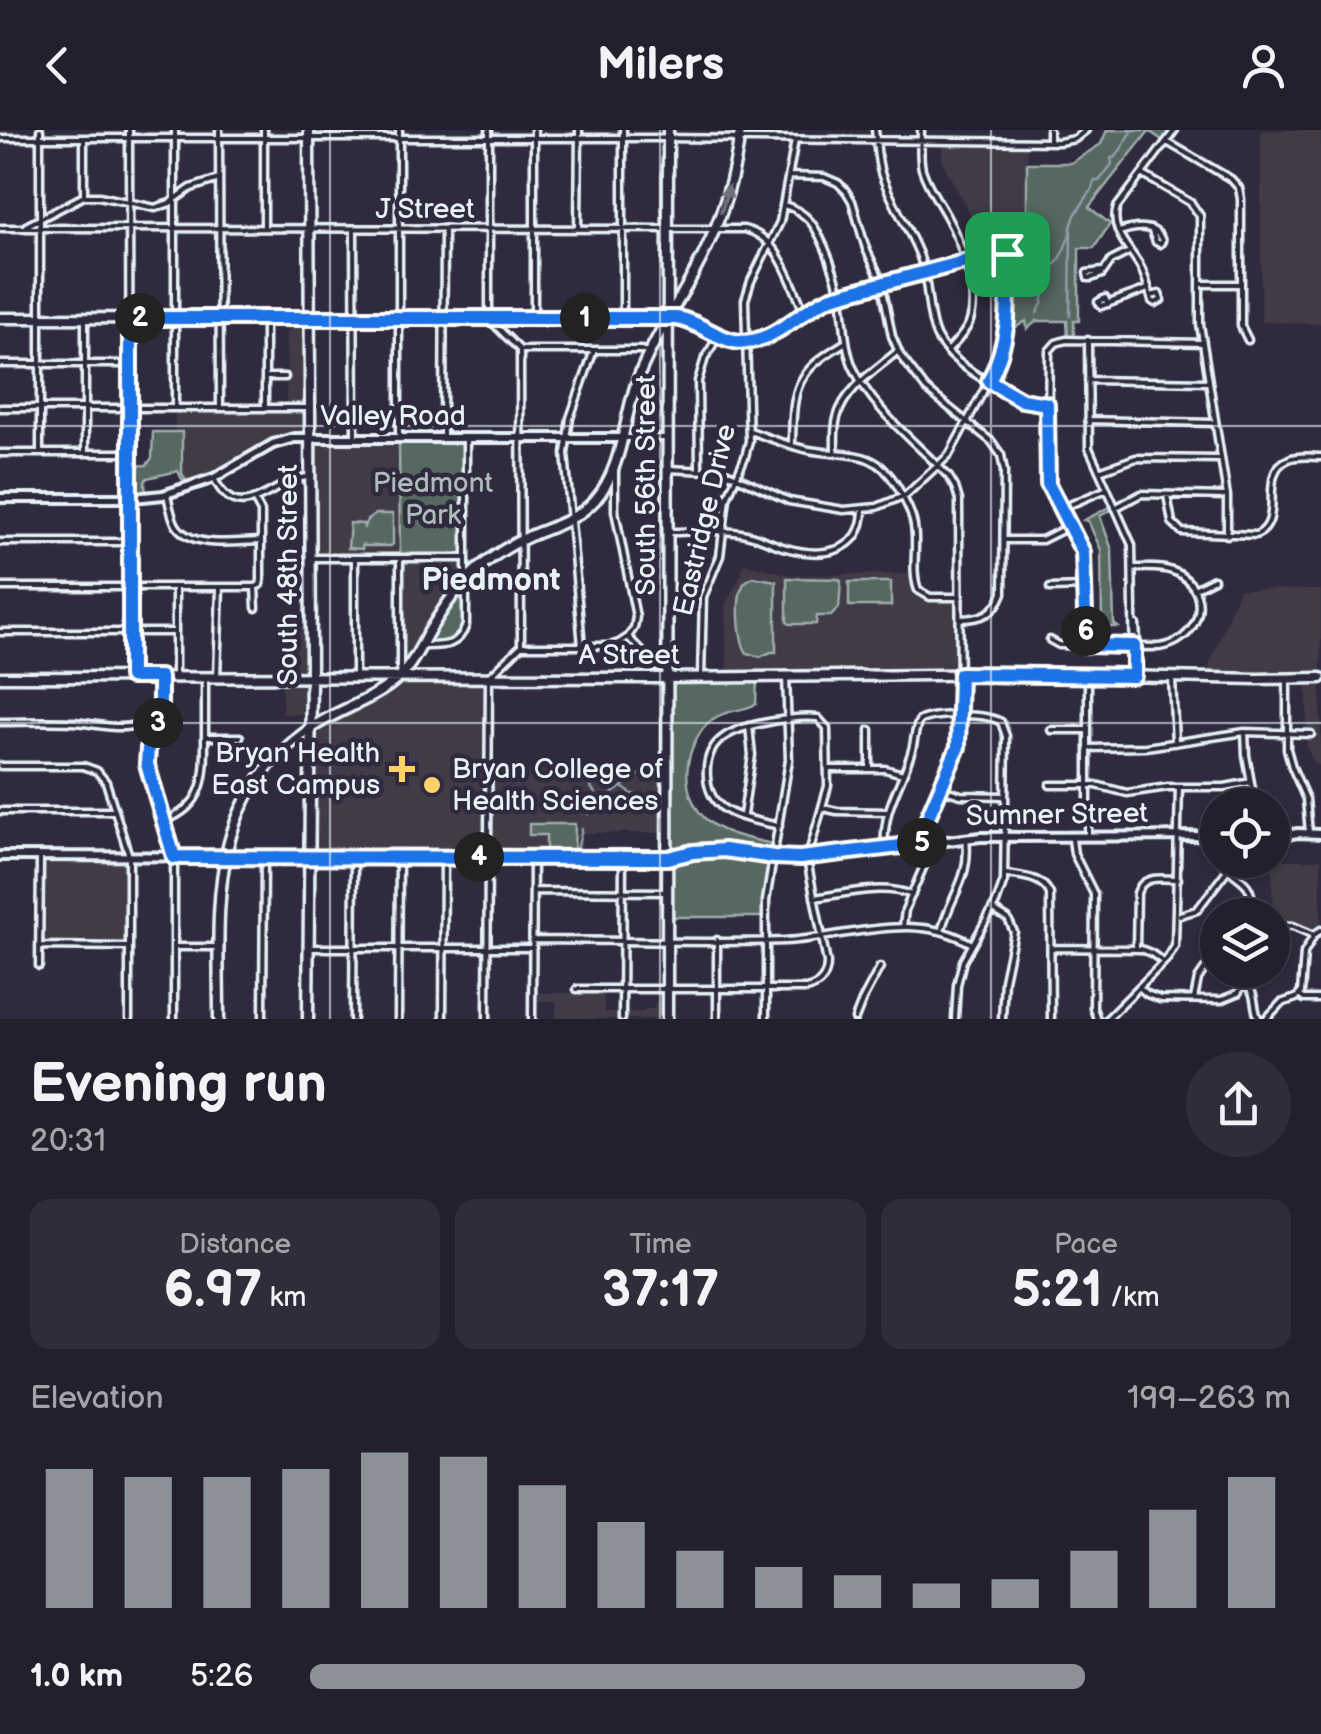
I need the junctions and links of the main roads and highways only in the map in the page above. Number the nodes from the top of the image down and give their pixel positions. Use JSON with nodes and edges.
{"nodes":[{"id":1,"x":309,"y":134,"type":"edge"},
{"id":2,"x":668,"y":134,"type":"edge"},
{"id":3,"x":740,"y":135,"type":"edge"},
{"id":4,"x":668,"y":295,"type":"junction"},
{"id":5,"x":680,"y":297,"type":"junction"},
{"id":6,"x":0,"y":318,"type":"edge"},
{"id":7,"x":310,"y":318,"type":"junction"},
{"id":8,"x":668,"y":318,"type":"junction"},
{"id":9,"x":0,"y":677,"type":"edge"},
{"id":10,"x":310,"y":677,"type":"junction"},
{"id":11,"x":400,"y":677,"type":"junction"},
{"id":12,"x":668,"y":678,"type":"junction"},
{"id":13,"x":1258,"y":679,"type":"junction"},
{"id":14,"x":1321,"y":680,"type":"edge"},
{"id":15,"x":310,"y":728,"type":"junction"},
{"id":16,"x":219,"y":1019,"type":"edge"},
{"id":17,"x":308,"y":1019,"type":"edge"},
{"id":18,"x":668,"y":1019,"type":"edge"}],
"edges":[{"from":1,"to":7,"type":"main road","name":"South 48th Street"},
{"from":2,"to":4,"type":"main road","name":"South 56th Street"},
{"from":5,"to":3,"type":"main road","one_way":true},
{"from":4,"to":5,"type":"main road"},
{"from":4,"to":8,"type":"main road","name":"South 56th Street"},
{"from":5,"to":8,"type":"main road"},
{"from":6,"to":7,"type":"main road"},
{"from":7,"to":8,"type":"main road"},
{"from":7,"to":10,"type":"main road","name":"South 48th Street"},
{"from":8,"to":11,"type":"main road"},
{"from":8,"to":12,"type":"main road","name":"South 56th Street"},
{"from":9,"to":10,"type":"main road","name":"A Street"},
{"from":10,"to":11,"type":"main road","name":"A Street"},
{"from":10,"to":15,"type":"main road","name":"South 48th Street"},
{"from":11,"to":12,"type":"main road","name":"A Street"},
{"from":11,"to":15,"type":"main road"},
{"from":12,"to":13,"type":"main road","name":"A Street"},
{"from":12,"to":18,"type":"main road","name":"South 56th Street"},
{"from":13,"to":14,"type":"main road","name":"A Street"},
{"from":13,"to":14,"type":"main road","name":"A Street"},
{"from":15,"to":16,"type":"main road"},
{"from":15,"to":17,"type":"main road","name":"South 48th Street"}]}
